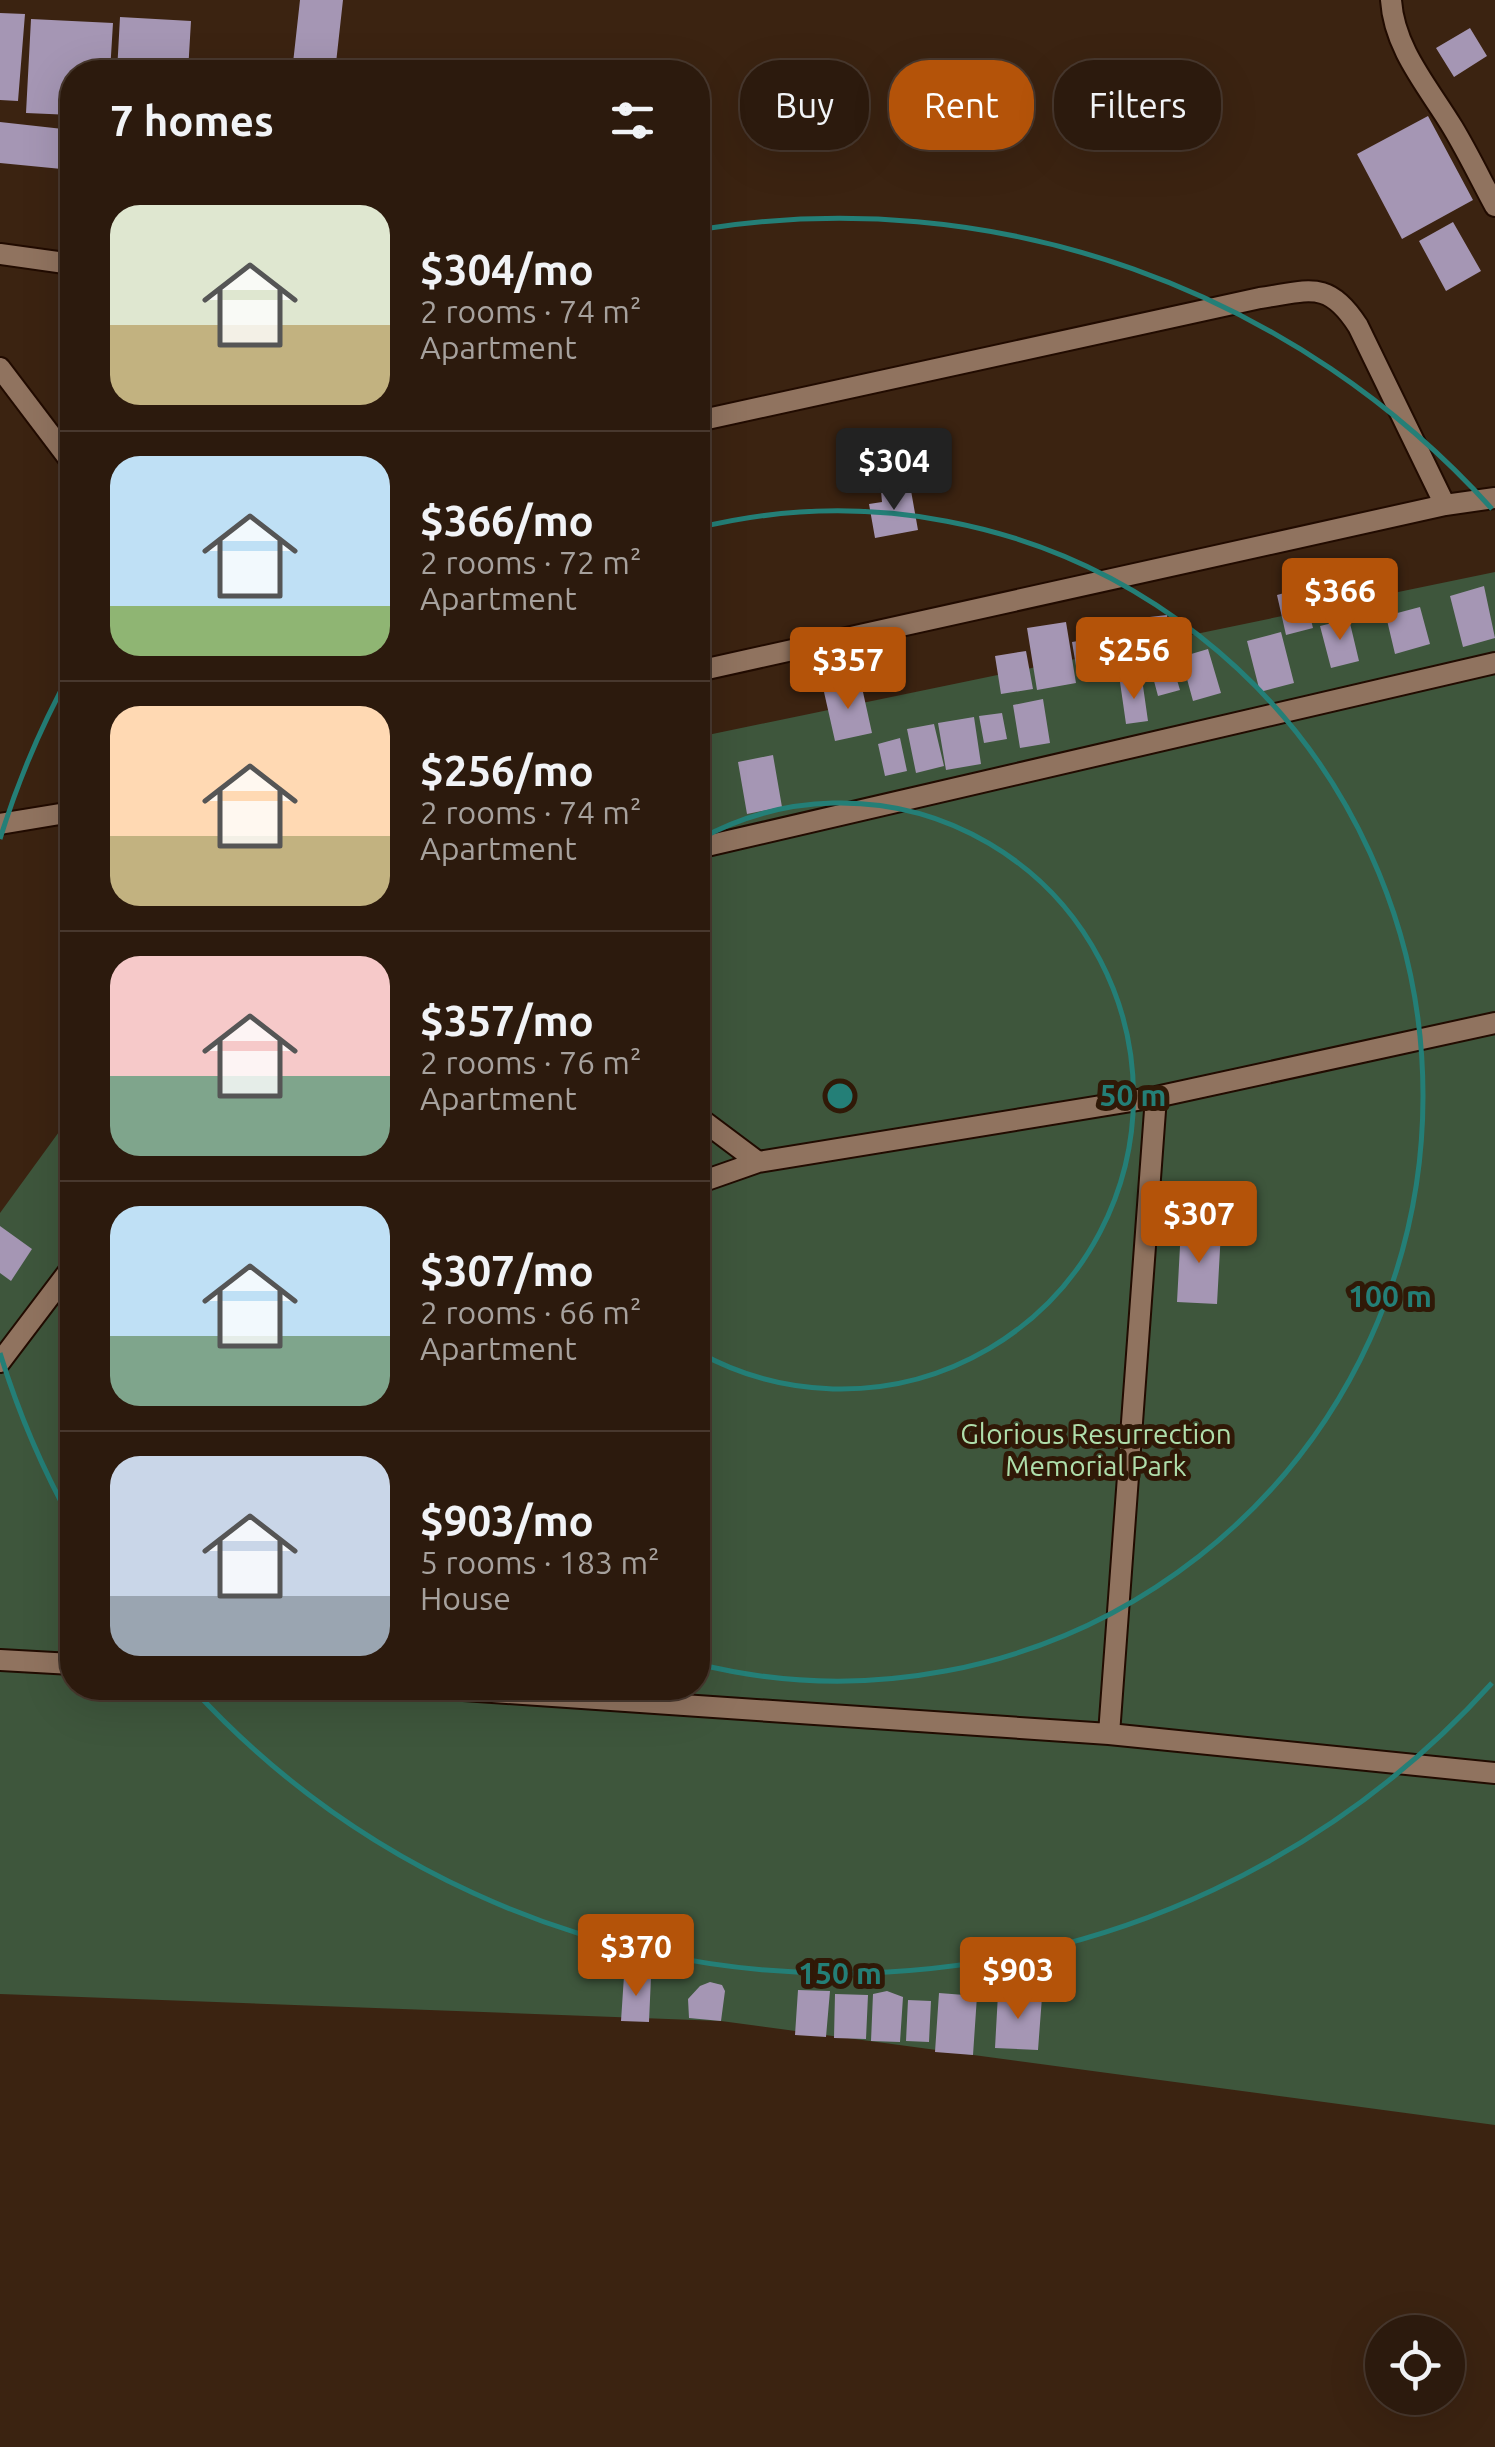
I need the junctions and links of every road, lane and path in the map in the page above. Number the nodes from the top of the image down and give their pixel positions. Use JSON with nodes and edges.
{"nodes":[{"id":1,"x":1391,"y":0,"type":"edge"},
{"id":2,"x":1495,"y":206,"type":"edge"},
{"id":3,"x":0,"y":254,"type":"edge"},
{"id":4,"x":60,"y":262,"type":"edge"},
{"id":5,"x":0,"y":368,"type":"edge"},
{"id":6,"x":710,"y":419,"type":"edge"},
{"id":7,"x":60,"y":447,"type":"edge"},
{"id":8,"x":1495,"y":498,"type":"edge"},
{"id":9,"x":1445,"y":506,"type":"junction"},
{"id":10,"x":1495,"y":663,"type":"edge"},
{"id":11,"x":710,"y":667,"type":"edge"},
{"id":12,"x":60,"y":814,"type":"edge"},
{"id":13,"x":0,"y":824,"type":"edge"},
{"id":14,"x":710,"y":845,"type":"edge"},
{"id":15,"x":1495,"y":1024,"type":"edge"},
{"id":16,"x":1156,"y":1097,"type":"junction"},
{"id":17,"x":710,"y":1126,"type":"edge"},
{"id":18,"x":758,"y":1162,"type":"junction"},
{"id":19,"x":710,"y":1179,"type":"edge"},
{"id":20,"x":60,"y":1283,"type":"edge"},
{"id":21,"x":0,"y":1362,"type":"edge"},
{"id":22,"x":0,"y":1660,"type":"edge"},
{"id":23,"x":60,"y":1663,"type":"edge"},
{"id":24,"x":610,"y":1700,"type":"edge"},
{"id":25,"x":1110,"y":1734,"type":"junction"},
{"id":26,"x":1495,"y":1773,"type":"edge"}],
"edges":[{"from":1,"to":2,"type":"street"},
{"from":3,"to":4,"type":"street"},
{"from":5,"to":7,"type":"street"},
{"from":6,"to":9,"type":"street"},
{"from":8,"to":9,"type":"street"},
{"from":9,"to":11,"type":"street"},
{"from":10,"to":14,"type":"street"},
{"from":12,"to":13,"type":"street"},
{"from":15,"to":16,"type":"street"},
{"from":16,"to":18,"type":"street"},
{"from":16,"to":25,"type":"street"},
{"from":17,"to":18,"type":"street"},
{"from":18,"to":19,"type":"street"},
{"from":20,"to":21,"type":"street"},
{"from":22,"to":23,"type":"street"},
{"from":24,"to":25,"type":"street"},
{"from":25,"to":26,"type":"street"}]}
